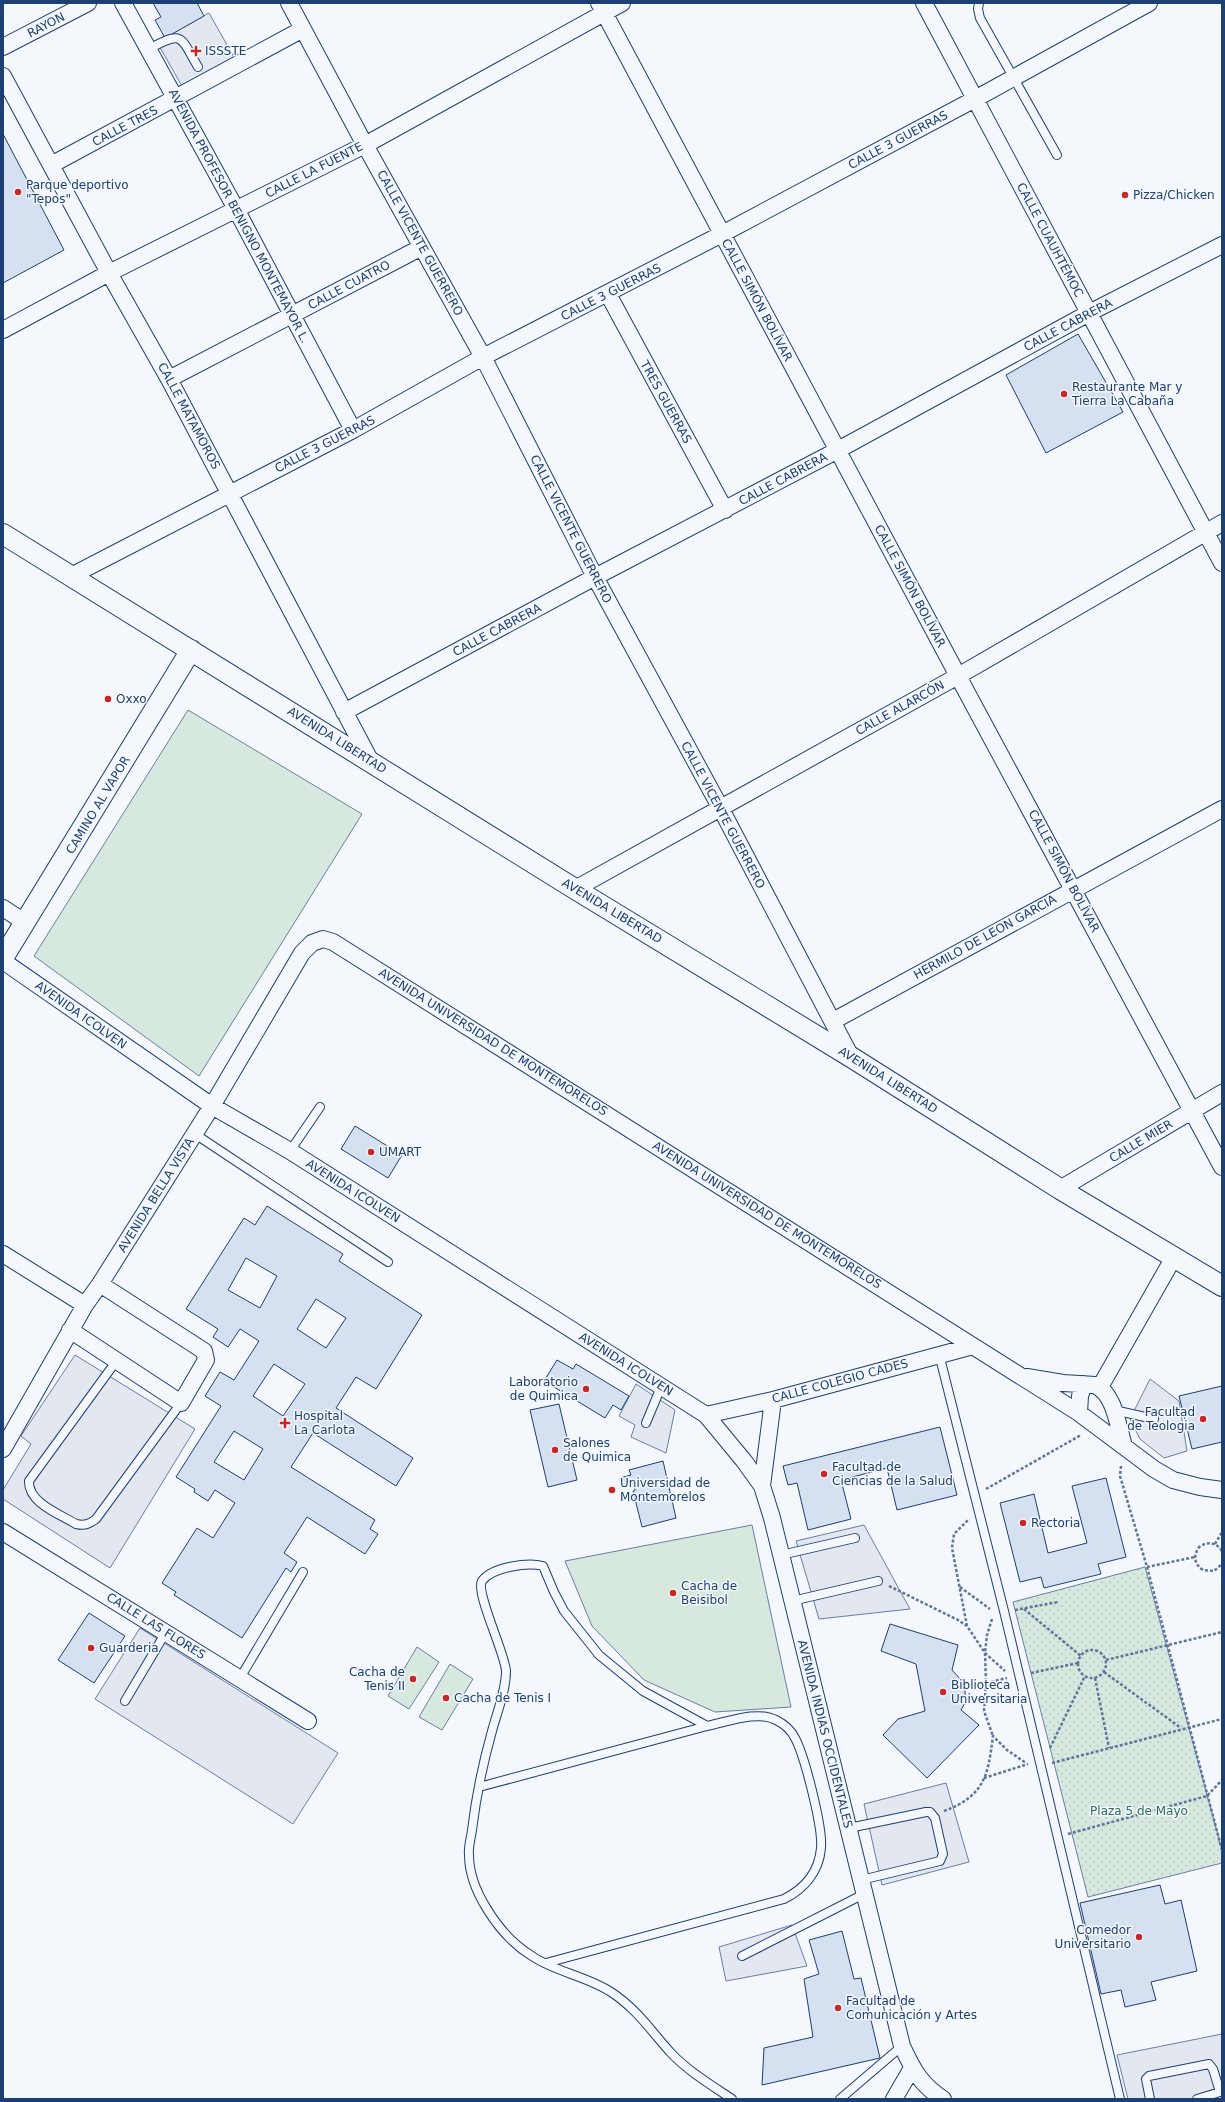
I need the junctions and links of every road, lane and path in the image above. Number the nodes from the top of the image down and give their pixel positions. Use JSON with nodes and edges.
{"nodes":[{"id":1,"x":88,"y":3,"type":"edge"},
{"id":2,"x":124,"y":3,"type":"edge"},
{"id":3,"x":289,"y":3,"type":"edge"},
{"id":4,"x":622,"y":3,"type":"edge"},
{"id":5,"x":924,"y":3,"type":"edge"},
{"id":6,"x":979,"y":3,"type":"edge"},
{"id":7,"x":1149,"y":3,"type":"edge"},
{"id":8,"x":602,"y":8,"type":"edge"},
{"id":9,"x":303,"y":29,"type":"junction"},
{"id":10,"x":3,"y":47,"type":"edge"},
{"id":11,"x":149,"y":49,"type":"junction"},
{"id":12,"x":198,"y":67,"type":"dead end"},
{"id":13,"x":3,"y":76,"type":"edge"},
{"id":14,"x":1014,"y":78,"type":"junction"},
{"id":15,"x":176,"y":99,"type":"junction"},
{"id":16,"x":975,"y":99,"type":"junction"},
{"id":17,"x":364,"y":145,"type":"junction"},
{"id":18,"x":1057,"y":155,"type":"dead end"},
{"id":19,"x":51,"y":166,"type":"junction"},
{"id":20,"x":236,"y":209,"type":"junction"},
{"id":21,"x":722,"y":234,"type":"junction"},
{"id":22,"x":422,"y":247,"type":"junction"},
{"id":23,"x":1221,"y":248,"type":"edge"},
{"id":24,"x":108,"y":273,"type":"junction"},
{"id":25,"x":608,"y":294,"type":"junction"},
{"id":26,"x":1089,"y":313,"type":"junction"},
{"id":27,"x":292,"y":315,"type":"junction"},
{"id":28,"x":3,"y":330,"type":"edge"},
{"id":29,"x":483,"y":357,"type":"junction"},
{"id":30,"x":170,"y":379,"type":"junction"},
{"id":31,"x":353,"y":430,"type":"junction"},
{"id":32,"x":838,"y":450,"type":"junction"},
{"id":33,"x":230,"y":492,"type":"junction"},
{"id":34,"x":725,"y":510,"type":"junction"},
{"id":35,"x":1222,"y":523,"type":"edge"},
{"id":36,"x":1206,"y":533,"type":"junction"},
{"id":37,"x":4,"y":538,"type":"edge"},
{"id":38,"x":1222,"y":563,"type":"edge"},
{"id":39,"x":71,"y":576,"type":"junction"},
{"id":40,"x":595,"y":577,"type":"junction"},
{"id":41,"x":191,"y":650,"type":"junction"},
{"id":42,"x":958,"y":676,"type":"junction"},
{"id":43,"x":344,"y":712,"type":"junction"},
{"id":44,"x":370,"y":760,"type":"junction"},
{"id":45,"x":720,"y":807,"type":"junction"},
{"id":46,"x":1222,"y":808,"type":"edge"},
{"id":47,"x":575,"y":889,"type":"junction"},
{"id":48,"x":1074,"y":889,"type":"junction"},
{"id":49,"x":3,"y":908,"type":"edge"},
{"id":50,"x":26,"y":923,"type":"junction"},
{"id":51,"x":312,"y":943,"type":"joint"},
{"id":52,"x":3,"y":960,"type":"edge"},
{"id":53,"x":833,"y":1021,"type":"junction"},
{"id":54,"x":851,"y":1057,"type":"junction"},
{"id":55,"x":1222,"y":1093,"type":"edge"},
{"id":56,"x":212,"y":1106,"type":"junction"},
{"id":57,"x":320,"y":1107,"type":"dead end"},
{"id":58,"x":1191,"y":1111,"type":"junction"},
{"id":59,"x":195,"y":1134,"type":"junction"},
{"id":60,"x":290,"y":1151,"type":"junction"},
{"id":61,"x":1222,"y":1167,"type":"edge"},
{"id":62,"x":1060,"y":1189,"type":"junction"},
{"id":63,"x":3,"y":1254,"type":"edge"},
{"id":64,"x":1174,"y":1257,"type":"junction"},
{"id":65,"x":388,"y":1262,"type":"dead end"},
{"id":66,"x":100,"y":1284,"type":"junction"},
{"id":67,"x":1222,"y":1286,"type":"edge"},
{"id":68,"x":85,"y":1305,"type":"junction"},
{"id":69,"x":70,"y":1330,"type":"junction"},
{"id":70,"x":973,"y":1346,"type":"junction"},
{"id":71,"x":939,"y":1354,"type":"junction"},
{"id":72,"x":117,"y":1360,"type":"junction"},
{"id":73,"x":1019,"y":1376,"type":"junction"},
{"id":74,"x":1092,"y":1386,"type":"junction"},
{"id":75,"x":661,"y":1387,"type":"junction"},
{"id":76,"x":773,"y":1400,"type":"junction"},
{"id":77,"x":181,"y":1403,"type":"junction"},
{"id":78,"x":1113,"y":1408,"type":"junction"},
{"id":79,"x":706,"y":1415,"type":"junction"},
{"id":80,"x":1087,"y":1419,"type":"junction"},
{"id":81,"x":1154,"y":1419,"type":"dead end"},
{"id":82,"x":646,"y":1423,"type":"dead end"},
{"id":83,"x":1124,"y":1446,"type":"junction"},
{"id":84,"x":3,"y":1449,"type":"edge"},
{"id":85,"x":762,"y":1486,"type":"junction"},
{"id":86,"x":1222,"y":1490,"type":"edge"},
{"id":87,"x":976,"y":1495,"type":"junction"},
{"id":88,"x":980,"y":1511,"type":"junction"},
{"id":89,"x":3,"y":1532,"type":"edge"},
{"id":90,"x":1222,"y":1532,"type":"edge"},
{"id":91,"x":855,"y":1538,"type":"dead end"},
{"id":92,"x":1215,"y":1544,"type":"junction"},
{"id":93,"x":1222,"y":1551,"type":"edge"},
{"id":94,"x":781,"y":1555,"type":"junction"},
{"id":95,"x":1195,"y":1557,"type":"junction"},
{"id":96,"x":1222,"y":1564,"type":"edge"},
{"id":97,"x":1147,"y":1567,"type":"junction"},
{"id":98,"x":303,"y":1572,"type":"dead end"},
{"id":99,"x":878,"y":1581,"type":"joint"},
{"id":100,"x":959,"y":1586,"type":"junction"},
{"id":101,"x":792,"y":1601,"type":"junction"},
{"id":102,"x":1024,"y":1608,"type":"dead end"},
{"id":103,"x":995,"y":1613,"type":"dead end"},
{"id":104,"x":967,"y":1626,"type":"junction"},
{"id":105,"x":166,"y":1632,"type":"junction"},
{"id":106,"x":1222,"y":1632,"type":"edge"},
{"id":107,"x":1168,"y":1645,"type":"junction"},
{"id":108,"x":1081,"y":1656,"type":"junction"},
{"id":109,"x":1106,"y":1660,"type":"junction"},
{"id":110,"x":1078,"y":1663,"type":"junction"},
{"id":111,"x":1104,"y":1672,"type":"junction"},
{"id":112,"x":1019,"y":1675,"type":"junction"},
{"id":113,"x":1084,"y":1676,"type":"junction"},
{"id":114,"x":240,"y":1678,"type":"junction"},
{"id":115,"x":1095,"y":1678,"type":"junction"},
{"id":116,"x":986,"y":1683,"type":"dead end"},
{"id":117,"x":125,"y":1701,"type":"dead end"},
{"id":118,"x":1222,"y":1719,"type":"edge"},
{"id":119,"x":308,"y":1722,"type":"dead end"},
{"id":120,"x":707,"y":1726,"type":"junction"},
{"id":121,"x":1190,"y":1727,"type":"junction"},
{"id":122,"x":1181,"y":1728,"type":"junction"},
{"id":123,"x":1109,"y":1748,"type":"junction"},
{"id":124,"x":1029,"y":1764,"type":"junction"},
{"id":125,"x":1041,"y":1766,"type":"junction"},
{"id":126,"x":984,"y":1778,"type":"junction"},
{"id":127,"x":1222,"y":1780,"type":"edge"},
{"id":128,"x":479,"y":1787,"type":"junction"},
{"id":129,"x":1207,"y":1796,"type":"junction"},
{"id":130,"x":933,"y":1815,"type":"junction"},
{"id":131,"x":848,"y":1828,"type":"junction"},
{"id":132,"x":1057,"y":1837,"type":"junction"},
{"id":133,"x":1222,"y":1850,"type":"edge"},
{"id":134,"x":862,"y":1887,"type":"junction"},
{"id":135,"x":742,"y":1956,"type":"dead end"},
{"id":136,"x":546,"y":1963,"type":"junction"},
{"id":137,"x":902,"y":2046,"type":"junction"},
{"id":138,"x":912,"y":2068,"type":"junction"},
{"id":139,"x":732,"y":2099,"type":"edge"},
{"id":140,"x":840,"y":2099,"type":"edge"},
{"id":141,"x":894,"y":2099,"type":"edge"},
{"id":142,"x":943,"y":2099,"type":"edge"},
{"id":143,"x":1120,"y":2099,"type":"edge"},
{"id":144,"x":1150,"y":2099,"type":"edge"},
{"id":145,"x":1197,"y":2099,"type":"edge"}],
"edges":[{"from":1,"to":10,"type":"street","name":"RAYON"},
{"from":2,"to":11,"type":"street","name":"AVENIDA PROFESOR BENIGNO MONTEMAYOR L."},
{"from":3,"to":9,"type":"street","name":"CALLE VICENTE GUERRERO"},
{"from":4,"to":8,"type":"street","name":"CALLE LA FUENTE"},
{"from":5,"to":16,"type":"street","name":"CALLE CUAUHTÉMOC"},
{"from":6,"to":14,"type":"lane"},
{"from":7,"to":14,"type":"street","name":"CALLE 3 GUERRAS"},
{"from":8,"to":17,"type":"street","name":"CALLE LA FUENTE"},
{"from":8,"to":21,"type":"street","name":"CALLE SIMÓN BOLÍVAR"},
{"from":9,"to":15,"type":"street","name":"CALLE TRES"},
{"from":9,"to":17,"type":"street","name":"CALLE VICENTE GUERRERO"},
{"from":11,"to":12,"type":"lane"},
{"from":11,"to":15,"type":"street","name":"AVENIDA PROFESOR BENIGNO MONTEMAYOR L."},
{"from":13,"to":19,"type":"street","name":"CALLE MATAMOROS"},
{"from":14,"to":16,"type":"street","name":"CALLE 3 GUERRAS"},
{"from":14,"to":18,"type":"lane"},
{"from":15,"to":19,"type":"street","name":"CALLE TRES"},
{"from":15,"to":20,"type":"street","name":"AVENIDA PROFESOR BENIGNO MONTEMAYOR L."},
{"from":16,"to":21,"type":"street","name":"CALLE 3 GUERRAS"},
{"from":16,"to":26,"type":"street","name":"CALLE CUAUHTÉMOC"},
{"from":17,"to":20,"type":"street","name":"CALLE LA FUENTE"},
{"from":17,"to":22,"type":"street","name":"CALLE VICENTE GUERRERO"},
{"from":19,"to":24,"type":"street","name":"CALLE MATAMOROS"},
{"from":20,"to":24,"type":"street","name":"CALLE LA FUENTE"},
{"from":20,"to":27,"type":"street","name":"AVENIDA PROFESOR BENIGNO MONTEMAYOR L."},
{"from":21,"to":25,"type":"street","name":"CALLE 3 GUERRAS"},
{"from":21,"to":32,"type":"street","name":"CALLE SIMÓN BOLÍVAR"},
{"from":22,"to":27,"type":"street","name":"CALLE CUATRO"},
{"from":22,"to":29,"type":"street","name":"CALLE VICENTE GUERRERO"},
{"from":23,"to":26,"type":"street","name":"CALLE CABRERA"},
{"from":24,"to":28,"type":"street","name":"CALLE LA FUENTE"},
{"from":24,"to":30,"type":"street","name":"CALLE MATAMOROS"},
{"from":25,"to":29,"type":"street","name":"CALLE 3 GUERRAS"},
{"from":25,"to":34,"type":"street","name":"TRES GUERRAS"},
{"from":26,"to":32,"type":"street","name":"CALLE CABRERA"},
{"from":26,"to":36,"type":"street","name":"CALLE CUAUHTÉMOC"},
{"from":27,"to":30,"type":"street","name":"CALLE CUATRO"},
{"from":27,"to":31,"type":"street","name":"AVENIDA PROFESOR BENIGNO MONTEMAYOR L."},
{"from":29,"to":31,"type":"street","name":"CALLE 3 GUERRAS"},
{"from":29,"to":40,"type":"street","name":"CALLE VICENTE GUERRERO"},
{"from":30,"to":33,"type":"street","name":"CALLE MATAMOROS"},
{"from":31,"to":33,"type":"street","name":"CALLE 3 GUERRAS"},
{"from":32,"to":34,"type":"street","name":"CALLE CABRERA"},
{"from":32,"to":42,"type":"street","name":"CALLE SIMÓN BOLÍVAR"},
{"from":33,"to":39,"type":"street","name":"CALLE 3 GUERRAS"},
{"from":33,"to":43,"type":"street","name":"CALLE MATAMOROS"},
{"from":34,"to":40,"type":"street","name":"CALLE CABRERA"},
{"from":35,"to":36,"type":"street","name":"CALLE ALARCÓN"},
{"from":36,"to":38,"type":"street","name":"CALLE CUAUHTÉMOC"},
{"from":36,"to":42,"type":"street","name":"CALLE ALARCÓN"},
{"from":37,"to":39,"type":"street","name":"AVENIDA LIBERTAD"},
{"from":39,"to":41,"type":"street","name":"AVENIDA LIBERTAD"},
{"from":40,"to":43,"type":"street","name":"CALLE CABRERA"},
{"from":40,"to":45,"type":"street","name":"CALLE VICENTE GUERRERO"},
{"from":41,"to":44,"type":"street","name":"AVENIDA LIBERTAD"},
{"from":41,"to":50,"type":"street","name":"CAMINO AL VAPOR"},
{"from":42,"to":45,"type":"street","name":"CALLE ALARCÓN"},
{"from":42,"to":48,"type":"street","name":"CALLE SIMÓN BOLÍVAR"},
{"from":43,"to":44,"type":"street","name":"CALLE MATAMOROS"},
{"from":44,"to":47,"type":"street","name":"AVENIDA LIBERTAD"},
{"from":45,"to":47,"type":"street","name":"CALLE ALARCÓN"},
{"from":45,"to":53,"type":"street","name":"CALLE VICENTE GUERRERO"},
{"from":46,"to":48,"type":"street","name":"HERMILO DE LEON GARCIA"},
{"from":47,"to":54,"type":"street","name":"AVENIDA LIBERTAD"},
{"from":48,"to":53,"type":"street","name":"HERMILO DE LEON GARCIA"},
{"from":48,"to":58,"type":"street","name":"CALLE SIMÓN BOLÍVAR"},
{"from":49,"to":50,"type":"street"},
{"from":50,"to":52,"type":"street","name":"CAMINO AL VAPOR"},
{"from":51,"to":56,"type":"street","name":"AVENIDA BELLA VISTA"},
{"from":51,"to":70,"type":"street","name":"AVENIDA UNIVERSIDAD DE MONTEMORELOS"},
{"from":52,"to":56,"type":"street","name":"AVENIDA ICOLVEN"},
{"from":53,"to":54,"type":"street","name":"CALLE VICENTE GUERRERO"},
{"from":54,"to":62,"type":"street","name":"AVENIDA LIBERTAD"},
{"from":55,"to":58,"type":"street","name":"CALLE MIER"},
{"from":56,"to":59,"type":"street","name":"AVENIDA BELLA VISTA"},
{"from":56,"to":60,"type":"street","name":"AVENIDA ICOLVEN"},
{"from":57,"to":60,"type":"lane"},
{"from":58,"to":61,"type":"street","name":"CALLE SIMÓN BOLÍVAR"},
{"from":58,"to":62,"type":"street","name":"CALLE MIER"},
{"from":59,"to":65,"type":"lane"},
{"from":59,"to":66,"type":"street","name":"AVENIDA BELLA VISTA"},
{"from":60,"to":75,"type":"street","name":"AVENIDA ICOLVEN"},
{"from":62,"to":64,"type":"street","name":"AVENIDA LIBERTAD"},
{"from":63,"to":68,"type":"street"},
{"from":64,"to":67,"type":"street","name":"AVENIDA LIBERTAD"},
{"from":64,"to":74,"type":"street"},
{"from":66,"to":68,"type":"street","name":"AVENIDA BELLA VISTA"},
{"from":66,"to":77,"type":"street"},
{"from":68,"to":69,"type":"street","name":"AVENIDA BELLA VISTA"},
{"from":69,"to":72,"type":"street"},
{"from":69,"to":84,"type":"street","name":"AVENIDA BELLA VISTA"},
{"from":70,"to":71,"type":"street","name":"CALLE COLEGIO CADES"},
{"from":70,"to":73,"type":"street","name":"AVENIDA UNIVERSIDAD DE MONTEMORELOS"},
{"from":71,"to":76,"type":"street","name":"CALLE COLEGIO CADES"},
{"from":71,"to":87,"type":"lane"},
{"from":72,"to":77,"type":"street"},
{"from":72,"to":77,"type":"lane"},
{"from":73,"to":74,"type":"street"},
{"from":73,"to":80,"type":"street","name":"AVENIDA UNIVERSIDAD DE MONTEMORELOS"},
{"from":74,"to":78,"type":"street"},
{"from":74,"to":80,"type":"street"},
{"from":75,"to":79,"type":"street","name":"AVENIDA ICOLVEN"},
{"from":75,"to":82,"type":"lane"},
{"from":76,"to":79,"type":"street","name":"CALLE COLEGIO CADES"},
{"from":76,"to":85,"type":"street"},
{"from":78,"to":80,"type":"street"},
{"from":78,"to":81,"type":"lane"},
{"from":78,"to":83,"type":"street"},
{"from":79,"to":85,"type":"street","name":"AVENIDA INDIAS OCCIDENTALES"},
{"from":80,"to":83,"type":"street","name":"AVENIDA UNIVERSIDAD DE MONTEMORELOS"},
{"from":80,"to":87,"type":"path"},
{"from":83,"to":86,"type":"street","name":"AVENIDA UNIVERSIDAD DE MONTEMORELOS"},
{"from":83,"to":97,"type":"path"},
{"from":85,"to":94,"type":"street","name":"AVENIDA INDIAS OCCIDENTALES"},
{"from":87,"to":88,"type":"lane"},
{"from":88,"to":100,"type":"path"},
{"from":88,"to":112,"type":"lane"},
{"from":89,"to":105,"type":"street","name":"CALLE LAS FLORES"},
{"from":90,"to":92,"type":"path"},
{"from":91,"to":94,"type":"lane"},
{"from":92,"to":93,"type":"path"},
{"from":92,"to":95,"type":"path"},
{"from":94,"to":101,"type":"street","name":"AVENIDA INDIAS OCCIDENTALES"},
{"from":95,"to":96,"type":"path"},
{"from":95,"to":97,"type":"path"},
{"from":97,"to":107,"type":"path"},
{"from":98,"to":114,"type":"lane"},
{"from":99,"to":101,"type":"lane"},
{"from":99,"to":104,"type":"path"},
{"from":100,"to":103,"type":"path"},
{"from":100,"to":104,"type":"path"},
{"from":101,"to":131,"type":"street","name":"AVENIDA INDIAS OCCIDENTALES"},
{"from":102,"to":108,"type":"path"},
{"from":104,"to":116,"type":"path"},
{"from":105,"to":114,"type":"street","name":"CALLE LAS FLORES"},
{"from":105,"to":117,"type":"lane"},
{"from":106,"to":107,"type":"path"},
{"from":107,"to":109,"type":"path"},
{"from":107,"to":121,"type":"path"},
{"from":108,"to":109,"type":"path"},
{"from":108,"to":110,"type":"path"},
{"from":109,"to":111,"type":"path"},
{"from":110,"to":112,"type":"path"},
{"from":110,"to":113,"type":"path"},
{"from":111,"to":115,"type":"path"},
{"from":111,"to":122,"type":"path"},
{"from":112,"to":125,"type":"lane"},
{"from":113,"to":115,"type":"path"},
{"from":113,"to":125,"type":"path"},
{"from":114,"to":119,"type":"street","name":"CALLE LAS FLORES"},
{"from":115,"to":123,"type":"path"},
{"from":118,"to":121,"type":"path"},
{"from":120,"to":128,"type":"lane"},
{"from":120,"to":128,"type":"lane"},
{"from":120,"to":136,"type":"lane"},
{"from":121,"to":122,"type":"path"},
{"from":121,"to":129,"type":"path"},
{"from":122,"to":123,"type":"path"},
{"from":123,"to":125,"type":"path"},
{"from":124,"to":125,"type":"path"},
{"from":124,"to":126,"type":"path"},
{"from":124,"to":126,"type":"path"},
{"from":125,"to":132,"type":"lane"},
{"from":126,"to":130,"type":"path"},
{"from":127,"to":129,"type":"path"},
{"from":128,"to":136,"type":"lane"},
{"from":129,"to":132,"type":"path"},
{"from":129,"to":133,"type":"path"},
{"from":130,"to":131,"type":"lane"},
{"from":130,"to":134,"type":"lane"},
{"from":131,"to":134,"type":"street","name":"AVENIDA INDIAS OCCIDENTALES"},
{"from":132,"to":143,"type":"lane"},
{"from":134,"to":135,"type":"lane"},
{"from":134,"to":137,"type":"street","name":"AVENIDA INDIAS OCCIDENTALES"},
{"from":136,"to":139,"type":"lane"},
{"from":137,"to":138,"type":"street","name":"AVENIDA INDIAS OCCIDENTALES"},
{"from":137,"to":140,"type":"lane"},
{"from":138,"to":141,"type":"street"},
{"from":138,"to":142,"type":"street","name":"AVENIDA INDIAS OCCIDENTALES"},
{"from":144,"to":145,"type":"lane"}]}
